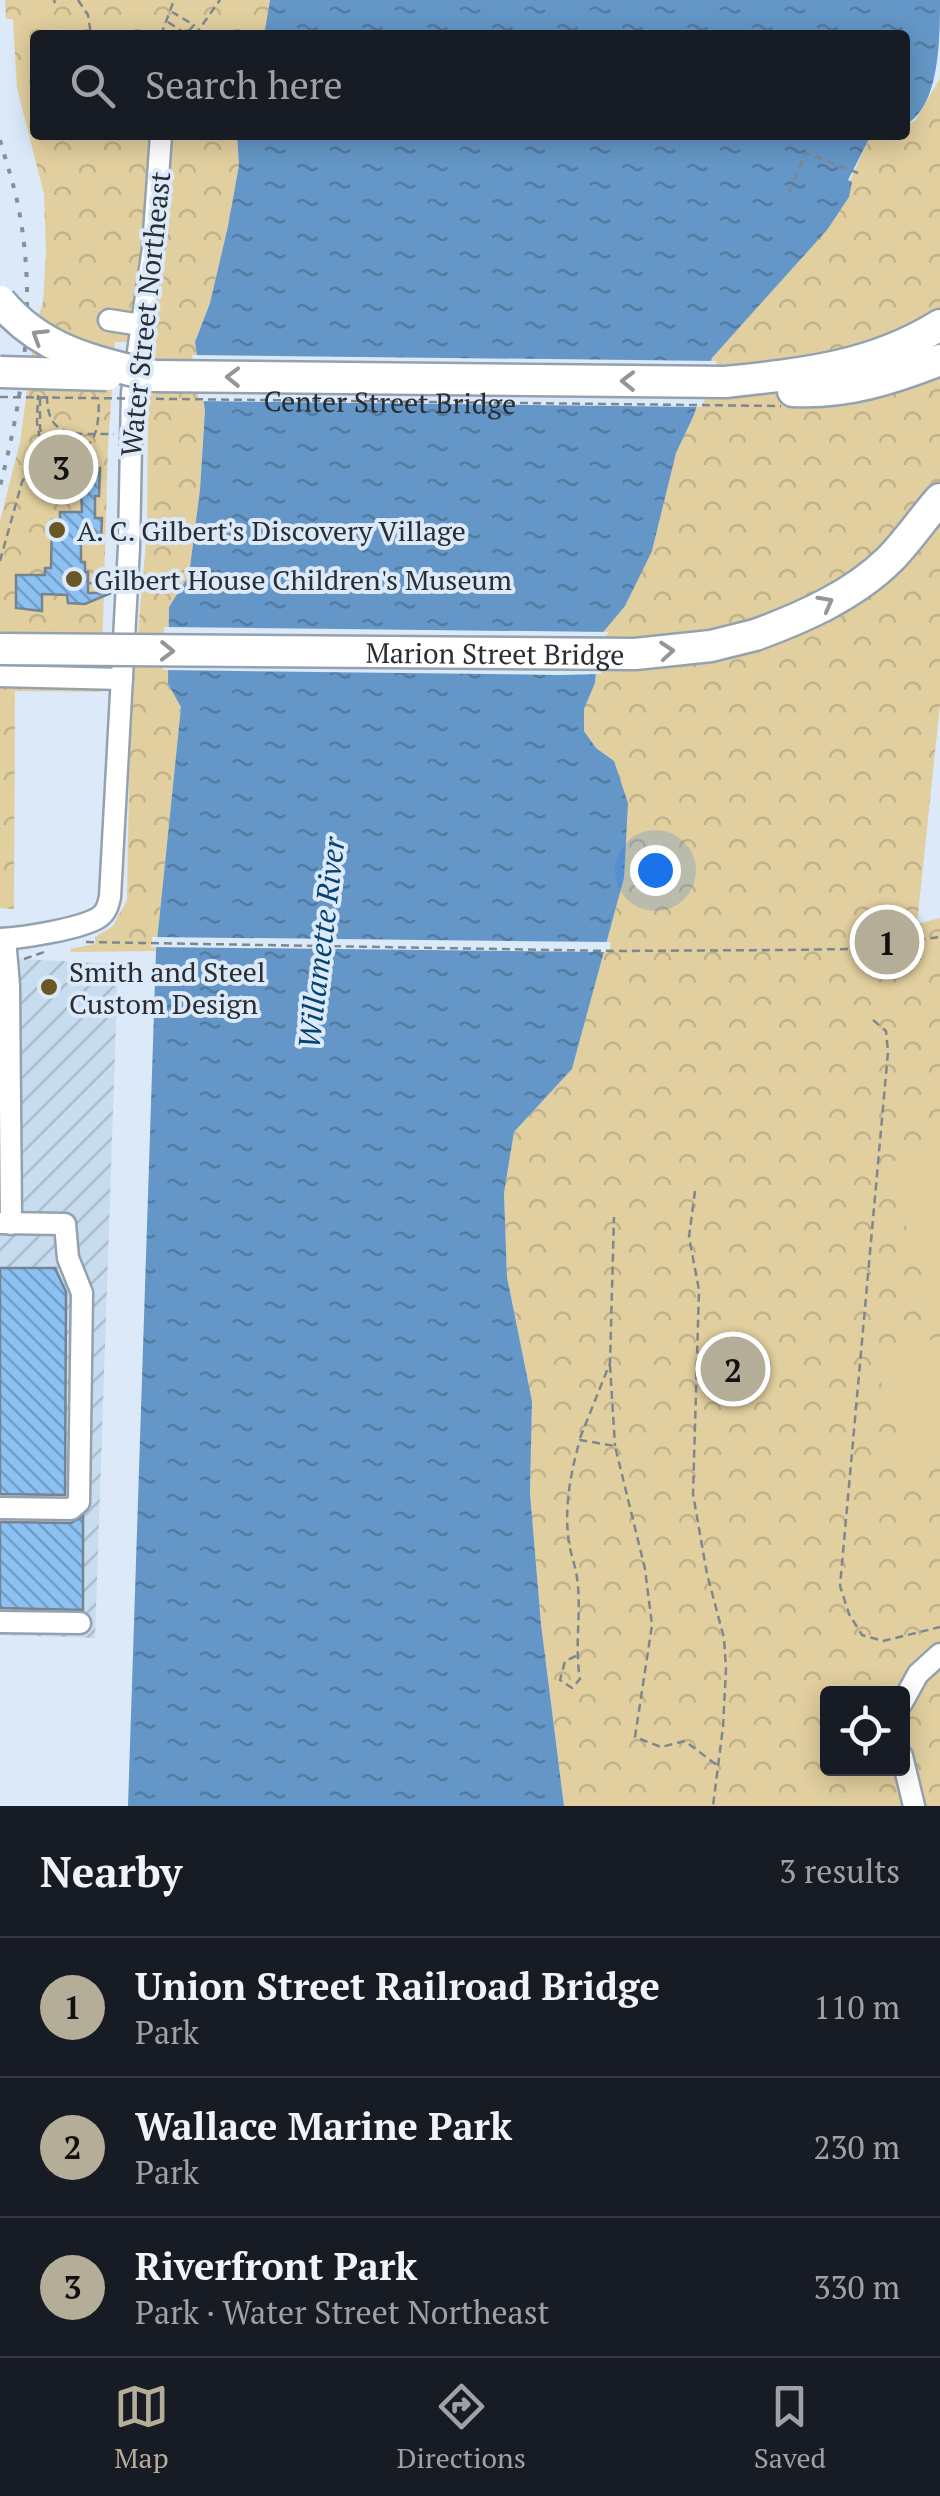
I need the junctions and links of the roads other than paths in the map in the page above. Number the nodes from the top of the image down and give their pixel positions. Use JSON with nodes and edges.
{"nodes":[{"id":1,"x":160,"y":140,"type":"edge"},
{"id":2,"x":0,"y":300,"type":"edge"},
{"id":3,"x":109,"y":320,"type":"dead end"},
{"id":4,"x":141,"y":325,"type":"junction"},
{"id":5,"x":940,"y":325,"type":"edge"},
{"id":6,"x":940,"y":360,"type":"edge"},
{"id":7,"x":0,"y":372,"type":"edge"},
{"id":8,"x":155,"y":376,"type":"junction"},
{"id":9,"x":725,"y":382,"type":"junction"},
{"id":10,"x":940,"y":499,"type":"edge"},
{"id":11,"x":940,"y":524,"type":"edge"},
{"id":12,"x":890,"y":559,"type":"junction"},
{"id":13,"x":0,"y":648,"type":"edge"},
{"id":14,"x":0,"y":676,"type":"edge"},
{"id":15,"x":122,"y":678,"type":"junction"},
{"id":16,"x":2,"y":940,"type":"edge"},
{"id":17,"x":5,"y":1223,"type":"edge"},
{"id":18,"x":0,"y":1508,"type":"edge"},
{"id":19,"x":0,"y":1622,"type":"edge"},
{"id":20,"x":80,"y":1623,"type":"dead end"},
{"id":21,"x":940,"y":1654,"type":"edge"},
{"id":22,"x":910,"y":1689,"type":"edge"},
{"id":23,"x":907,"y":1776,"type":"edge"},
{"id":24,"x":914,"y":1806,"type":"edge"}],
"edges":[{"from":1,"to":4,"type":"street","name":"Water Street Northeast"},
{"from":8,"to":2,"type":"highway","one_way":true,"bridge":true},
{"from":3,"to":4,"type":"street"},
{"from":4,"to":15,"type":"street","name":"Water Street Northeast"},
{"from":5,"to":9,"type":"highway","name":"Center Street Bridge"},
{"from":6,"to":9,"type":"highway","name":"Center Street Bridge"},
{"from":7,"to":8,"type":"highway","name":"Center Street Bridge","bridge":true},
{"from":9,"to":8,"type":"highway","name":"Center Street Bridge","one_way":true},
{"from":10,"to":12,"type":"highway","name":"Marion Street Bridge"},
{"from":11,"to":12,"type":"highway"},
{"from":13,"to":12,"type":"highway","name":"Marion Street Bridge","one_way":true,"bridge":true},
{"from":14,"to":15,"type":"street"},
{"from":15,"to":16,"type":"street","name":"Water Street Northeast"},
{"from":16,"to":17,"type":"street"},
{"from":17,"to":18,"type":"street"},
{"from":19,"to":20,"type":"street"},
{"from":21,"to":22,"type":"street"},
{"from":23,"to":24,"type":"street"}]}
